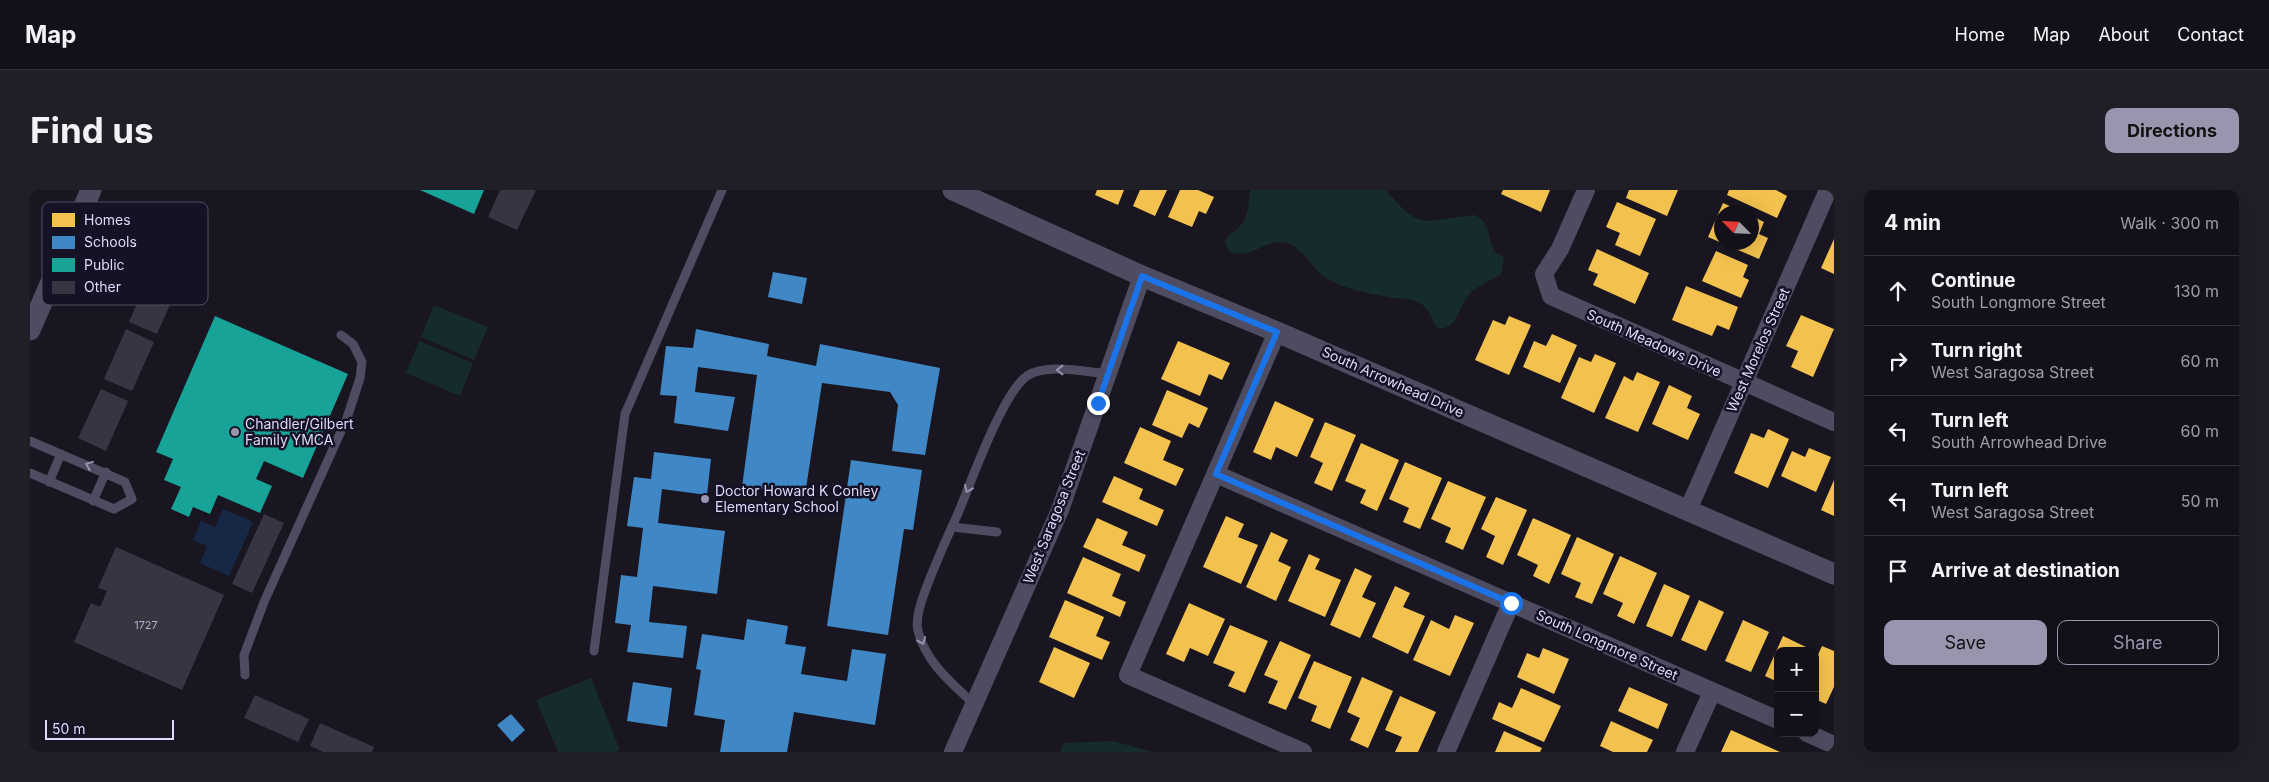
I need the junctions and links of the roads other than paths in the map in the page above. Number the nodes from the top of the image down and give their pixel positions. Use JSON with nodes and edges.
{"nodes":[{"id":1,"x":91,"y":190,"type":"edge"},
{"id":2,"x":722,"y":190,"type":"edge"},
{"id":3,"x":953,"y":190,"type":"edge"},
{"id":4,"x":1586,"y":190,"type":"edge"},
{"id":5,"x":1828,"y":190,"type":"edge"},
{"id":6,"x":86,"y":202,"type":"edge"},
{"id":7,"x":1142,"y":276,"type":"junction"},
{"id":8,"x":42,"y":302,"type":"edge"},
{"id":9,"x":30,"y":330,"type":"edge"},
{"id":10,"x":1277,"y":332,"type":"junction"},
{"id":11,"x":341,"y":335,"type":"dead end"},
{"id":12,"x":1109,"y":374,"type":"junction"},
{"id":13,"x":1743,"y":382,"type":"junction"},
{"id":14,"x":1834,"y":422,"type":"edge"},
{"id":15,"x":30,"y":441,"type":"edge"},
{"id":16,"x":61,"y":454,"type":"junction"},
{"id":17,"x":106,"y":472,"type":"junction"},
{"id":18,"x":30,"y":474,"type":"edge"},
{"id":19,"x":1216,"y":474,"type":"junction"},
{"id":20,"x":49,"y":482,"type":"junction"},
{"id":21,"x":93,"y":501,"type":"junction"},
{"id":22,"x":1688,"y":510,"type":"junction"},
{"id":23,"x":952,"y":527,"type":"junction"},
{"id":24,"x":996,"y":532,"type":"dead end"},
{"id":25,"x":1834,"y":574,"type":"edge"},
{"id":26,"x":1511,"y":603,"type":"junction"},
{"id":27,"x":594,"y":651,"type":"dead end"},
{"id":28,"x":244,"y":675,"type":"dead end"},
{"id":29,"x":1712,"y":692,"type":"junction"},
{"id":30,"x":975,"y":706,"type":"junction"},
{"id":31,"x":1774,"y":718,"type":"edge"},
{"id":32,"x":1816,"y":737,"type":"edge"},
{"id":33,"x":1834,"y":745,"type":"edge"},
{"id":34,"x":953,"y":752,"type":"edge"},
{"id":35,"x":1303,"y":752,"type":"edge"},
{"id":36,"x":1446,"y":752,"type":"edge"},
{"id":37,"x":1685,"y":752,"type":"edge"}],
"edges":[{"from":1,"to":6,"type":"street"},
{"from":2,"to":27,"type":"lane"},
{"from":3,"to":7,"type":"street","name":"South Arrowhead Drive"},
{"from":4,"to":13,"type":"street","name":"South Meadows Drive"},
{"from":5,"to":13,"type":"street","name":"West Morelos Street"},
{"from":7,"to":10,"type":"street","name":"South Arrowhead Drive"},
{"from":7,"to":12,"type":"street","name":"West Saragosa Street"},
{"from":8,"to":9,"type":"street"},
{"from":10,"to":19,"type":"street"},
{"from":10,"to":22,"type":"street","name":"South Arrowhead Drive"},
{"from":11,"to":28,"type":"lane"},
{"from":12,"to":23,"type":"lane","one_way":true},
{"from":12,"to":30,"type":"street","name":"West Saragosa Street"},
{"from":13,"to":14,"type":"street","name":"South Meadows Drive"},
{"from":13,"to":22,"type":"street","name":"West Morelos Street"},
{"from":15,"to":16,"type":"lane"},
{"from":17,"to":16,"type":"lane","one_way":true},
{"from":16,"to":20,"type":"lane"},
{"from":17,"to":21,"type":"lane"},
{"from":17,"to":21,"type":"lane"},
{"from":18,"to":20,"type":"lane"},
{"from":19,"to":26,"type":"street","name":"South Longmore Street"},
{"from":19,"to":35,"type":"street"},
{"from":20,"to":21,"type":"lane"},
{"from":22,"to":25,"type":"street","name":"South Arrowhead Drive"},
{"from":23,"to":24,"type":"lane"},
{"from":23,"to":30,"type":"lane","one_way":true},
{"from":26,"to":29,"type":"street","name":"South Longmore Street"},
{"from":26,"to":36,"type":"street"},
{"from":29,"to":31,"type":"street","name":"South Longmore Street"},
{"from":29,"to":37,"type":"street"},
{"from":30,"to":34,"type":"street","name":"West Saragosa Street"},
{"from":32,"to":33,"type":"street"}]}
